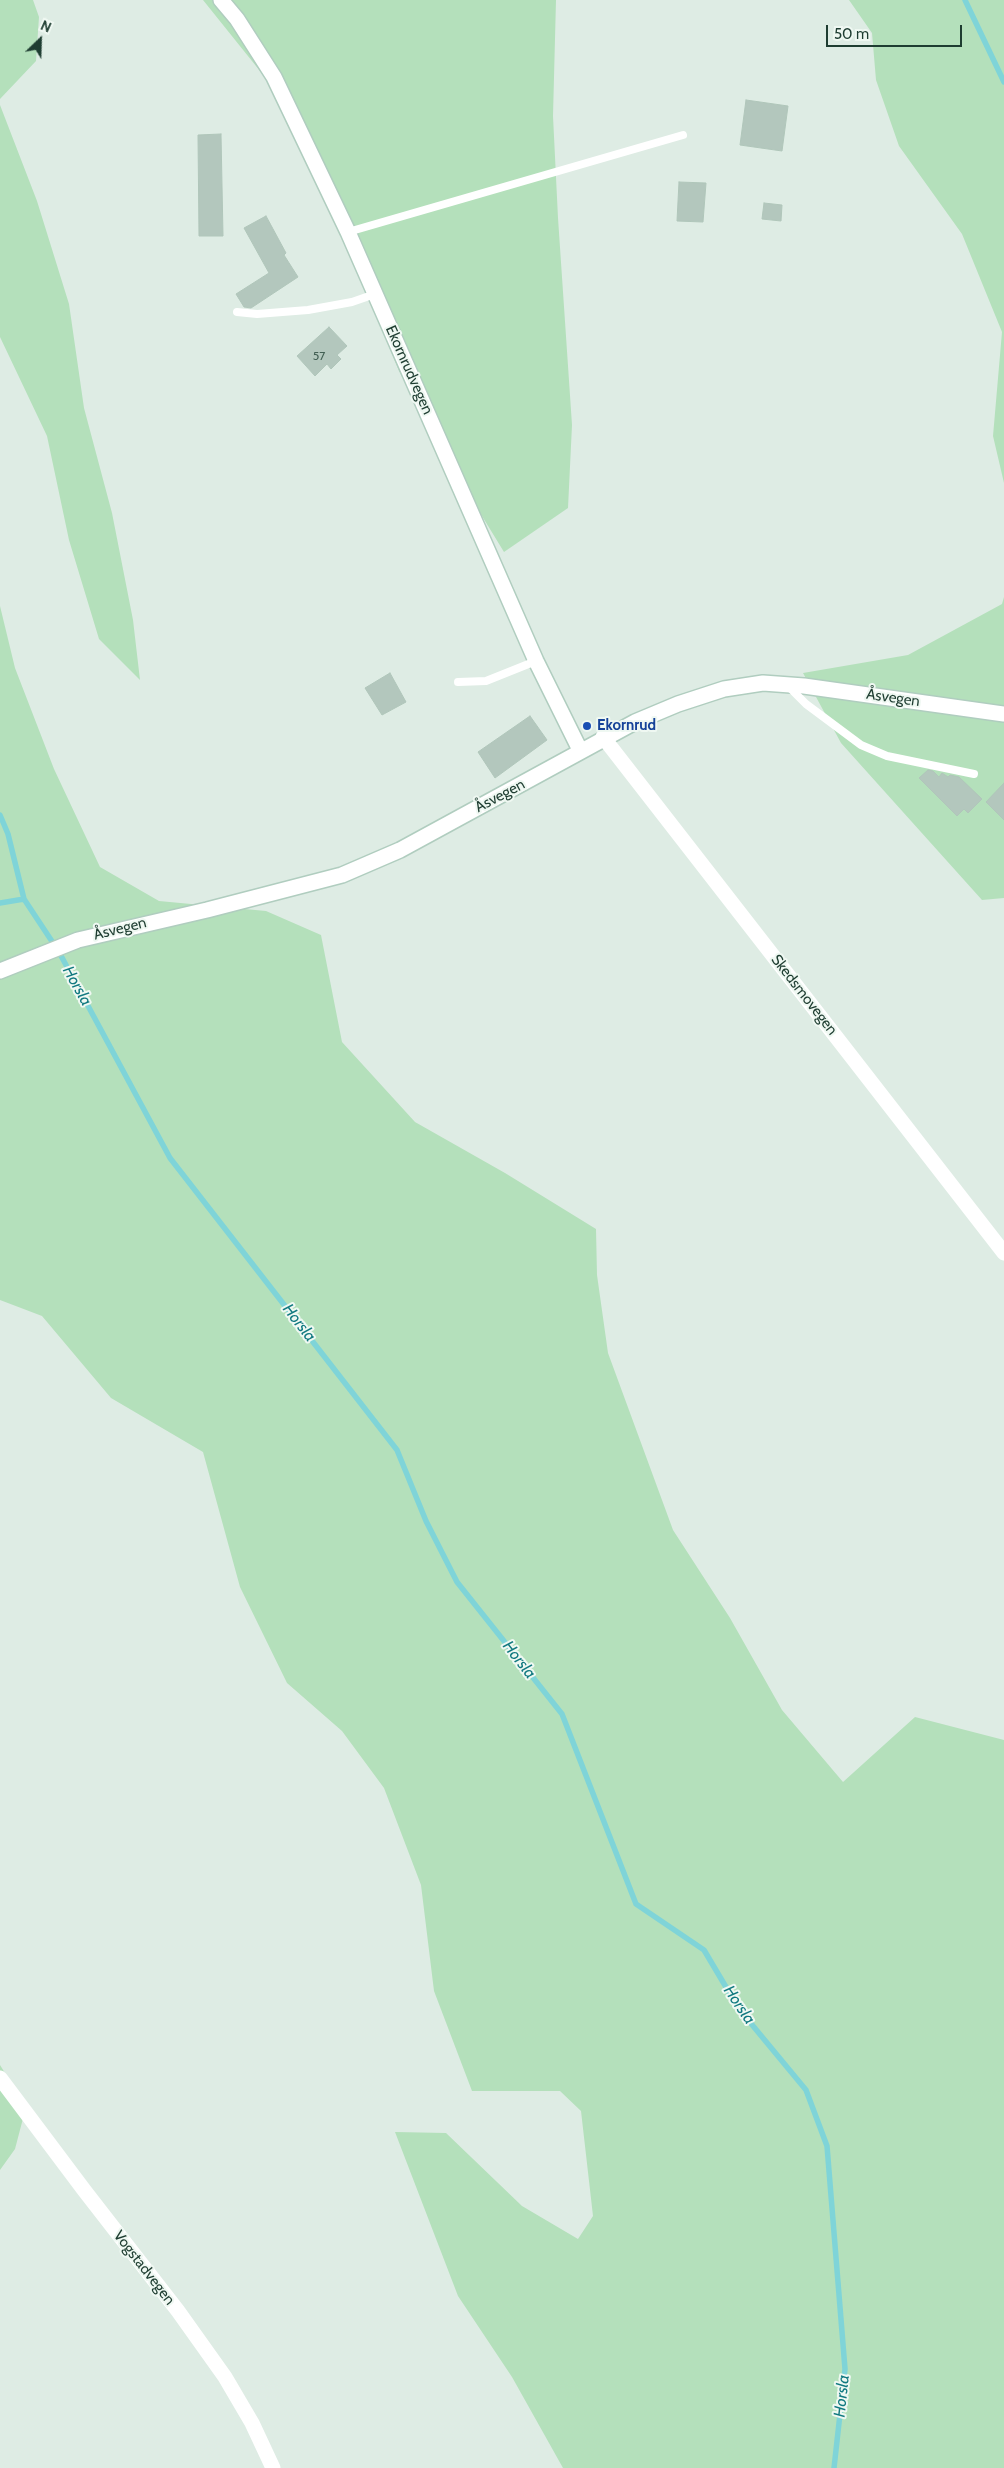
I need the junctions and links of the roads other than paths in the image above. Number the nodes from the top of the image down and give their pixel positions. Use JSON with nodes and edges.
{"nodes":[{"id":1,"x":221,"y":0,"type":"edge"},
{"id":2,"x":684,"y":135,"type":"dead end"},
{"id":3,"x":348,"y":232,"type":"junction"},
{"id":4,"x":375,"y":294,"type":"junction"},
{"id":5,"x":237,"y":312,"type":"dead end"},
{"id":6,"x":536,"y":661,"type":"junction"},
{"id":7,"x":458,"y":682,"type":"dead end"},
{"id":8,"x":787,"y":685,"type":"junction"},
{"id":9,"x":1004,"y":714,"type":"edge"},
{"id":10,"x":603,"y":737,"type":"junction"},
{"id":11,"x":580,"y":750,"type":"junction"},
{"id":12,"x":974,"y":774,"type":"dead end"},
{"id":13,"x":0,"y":971,"type":"edge"},
{"id":14,"x":1004,"y":1253,"type":"edge"},
{"id":15,"x":0,"y":2078,"type":"edge"},
{"id":16,"x":273,"y":2468,"type":"edge"}],
"edges":[{"from":1,"to":3,"type":"main road","name":"Ekornrudvegen"},
{"from":2,"to":3,"type":"lane"},
{"from":3,"to":4,"type":"main road","name":"Ekornrudvegen"},
{"from":4,"to":5,"type":"lane"},
{"from":4,"to":6,"type":"main road","name":"Ekornrudvegen"},
{"from":6,"to":7,"type":"lane"},
{"from":6,"to":11,"type":"main road","name":"Ekornrudvegen"},
{"from":8,"to":9,"type":"main road","name":"Åsvegen"},
{"from":8,"to":10,"type":"main road","name":"Åsvegen"},
{"from":8,"to":12,"type":"lane"},
{"from":10,"to":11,"type":"main road","name":"Åsvegen"},
{"from":10,"to":14,"type":"main road","name":"Skedsmovegen"},
{"from":11,"to":13,"type":"main road","name":"Åsvegen"},
{"from":15,"to":16,"type":"main road","name":"Vogstadvegen"}]}
